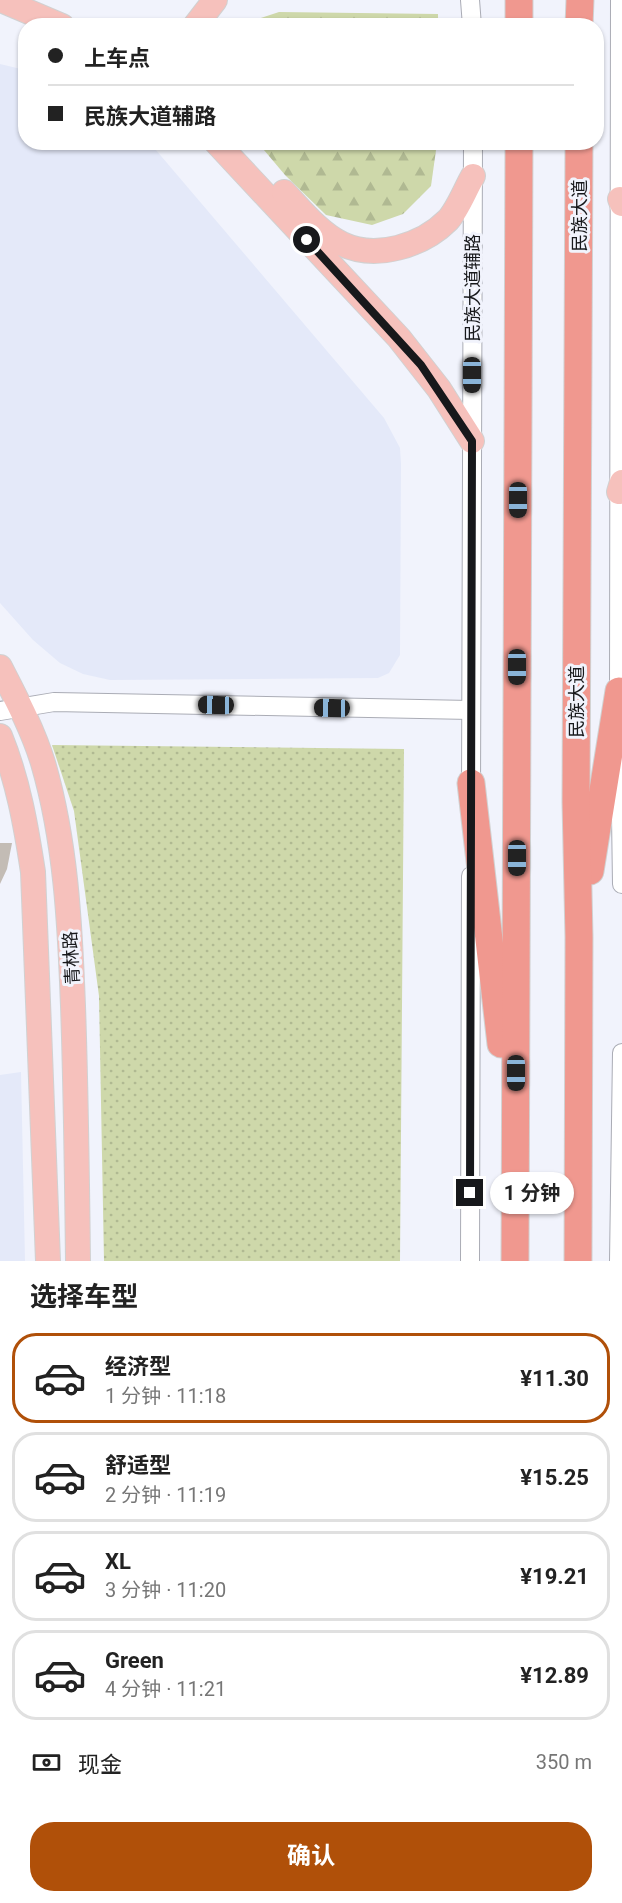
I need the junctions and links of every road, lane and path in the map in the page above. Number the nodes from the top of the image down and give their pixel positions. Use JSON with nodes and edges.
{"nodes":[{"id":1,"x":1,"y":0,"type":"edge"},
{"id":2,"x":215,"y":0,"type":"edge"},
{"id":3,"x":470,"y":0,"type":"edge"},
{"id":4,"x":519,"y":0,"type":"edge"},
{"id":5,"x":580,"y":0,"type":"edge"},
{"id":6,"x":620,"y":0,"type":"edge"},
{"id":7,"x":43,"y":18,"type":"edge"},
{"id":8,"x":201,"y":18,"type":"edge"},
{"id":9,"x":471,"y":18,"type":"edge"},
{"id":10,"x":519,"y":18,"type":"edge"},
{"id":11,"x":579,"y":18,"type":"edge"},
{"id":12,"x":223,"y":150,"type":"edge"},
{"id":13,"x":243,"y":150,"type":"edge"},
{"id":14,"x":473,"y":150,"type":"edge"},
{"id":15,"x":519,"y":150,"type":"edge"},
{"id":16,"x":579,"y":150,"type":"edge"},
{"id":17,"x":473,"y":176,"type":"junction"},
{"id":18,"x":621,"y":201,"type":"edge"},
{"id":19,"x":472,"y":441,"type":"junction"},
{"id":20,"x":620,"y":487,"type":"edge"},
{"id":21,"x":0,"y":668,"type":"edge"},
{"id":22,"x":619,"y":691,"type":"junction"},
{"id":23,"x":10,"y":710,"type":"edge"},
{"id":24,"x":471,"y":710,"type":"junction"},
{"id":25,"x":1,"y":743,"type":"edge"},
{"id":26,"x":471,"y":783,"type":"junction"},
{"id":27,"x":622,"y":884,"type":"edge"},
{"id":28,"x":579,"y":937,"type":"junction"},
{"id":29,"x":622,"y":1053,"type":"edge"},
{"id":30,"x":516,"y":1168,"type":"junction"},
{"id":31,"x":48,"y":1261,"type":"edge"},
{"id":32,"x":78,"y":1261,"type":"edge"},
{"id":33,"x":470,"y":1261,"type":"edge"},
{"id":34,"x":515,"y":1261,"type":"edge"},
{"id":35,"x":578,"y":1261,"type":"edge"},
{"id":36,"x":619,"y":1261,"type":"edge"}],
"edges":[{"from":1,"to":7,"type":"main road"},
{"from":2,"to":8,"type":"main road"},
{"from":3,"to":9,"type":"street"},
{"from":4,"to":10,"type":"highway"},
{"from":5,"to":11,"type":"highway"},
{"from":6,"to":18,"type":"street"},
{"from":12,"to":19,"type":"main road"},
{"from":13,"to":17,"type":"main road"},
{"from":14,"to":17,"type":"street","name":"民族大道辅路"},
{"from":15,"to":30,"type":"highway"},
{"from":16,"to":28,"type":"highway","name":"民族大道"},
{"from":17,"to":19,"type":"street","name":"民族大道辅路"},
{"from":18,"to":20,"type":"street"},
{"from":19,"to":24,"type":"street","name":"民族大道辅路"},
{"from":20,"to":22,"type":"street"},
{"from":21,"to":23,"type":"main road","name":"青林路"},
{"from":22,"to":27,"type":"street"},
{"from":22,"to":28,"type":"highway"},
{"from":23,"to":24,"type":"street"},
{"from":23,"to":32,"type":"main road","name":"青林路"},
{"from":24,"to":26,"type":"street","name":"民族大道辅路"},
{"from":25,"to":31,"type":"main road","name":"青林路"},
{"from":26,"to":30,"type":"highway"},
{"from":26,"to":33,"type":"street","name":"民族大道辅路"},
{"from":28,"to":35,"type":"highway","name":"民族大道"},
{"from":29,"to":36,"type":"street"},
{"from":30,"to":34,"type":"highway"}]}
